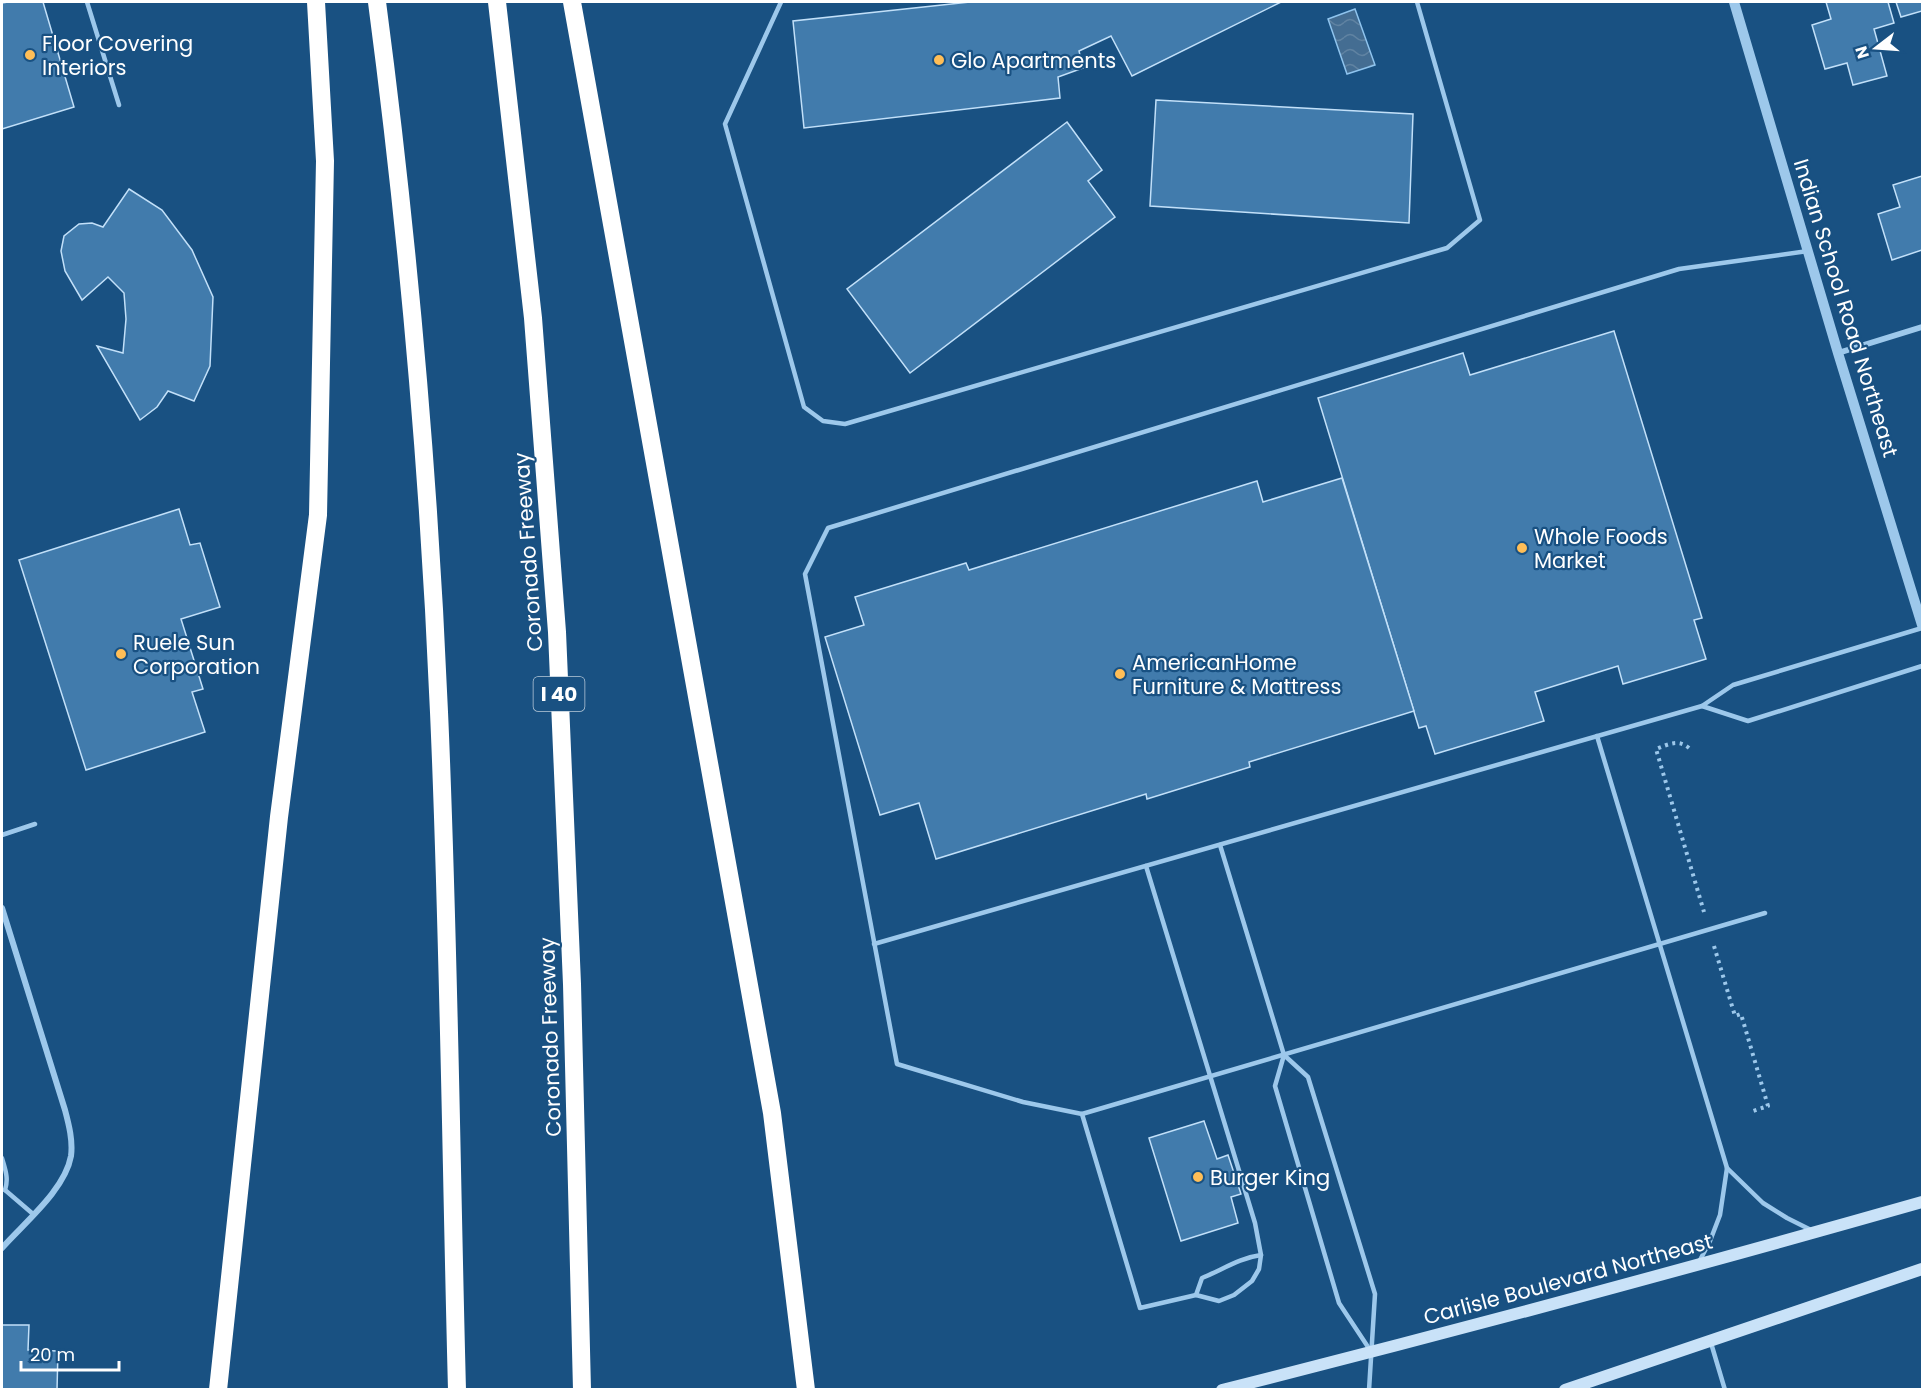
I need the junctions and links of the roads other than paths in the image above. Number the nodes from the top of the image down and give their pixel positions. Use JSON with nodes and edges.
{"nodes":[{"id":1,"x":87,"y":2,"type":"edge"},
{"id":2,"x":316,"y":2,"type":"edge"},
{"id":3,"x":377,"y":2,"type":"edge"},
{"id":4,"x":497,"y":2,"type":"edge"},
{"id":5,"x":572,"y":2,"type":"edge"},
{"id":6,"x":781,"y":2,"type":"edge"},
{"id":7,"x":1417,"y":2,"type":"edge"},
{"id":8,"x":1734,"y":2,"type":"edge"},
{"id":9,"x":119,"y":105,"type":"dead end"},
{"id":10,"x":1808,"y":251,"type":"junction"},
{"id":11,"x":1923,"y":327,"type":"edge"},
{"id":12,"x":1838,"y":353,"type":"junction"},
{"id":13,"x":1923,"y":627,"type":"edge"},
{"id":14,"x":1923,"y":666,"type":"edge"},
{"id":15,"x":1702,"y":706,"type":"junction"},
{"id":16,"x":1597,"y":736,"type":"junction"},
{"id":17,"x":35,"y":824,"type":"dead end"},
{"id":18,"x":2,"y":835,"type":"edge"},
{"id":19,"x":1220,"y":845,"type":"junction"},
{"id":20,"x":1146,"y":866,"type":"junction"},
{"id":21,"x":2,"y":908,"type":"edge"},
{"id":22,"x":1765,"y":913,"type":"dead end"},
{"id":23,"x":874,"y":944,"type":"junction"},
{"id":24,"x":1659,"y":945,"type":"junction"},
{"id":25,"x":1284,"y":1055,"type":"junction"},
{"id":26,"x":1210,"y":1076,"type":"junction"},
{"id":27,"x":1082,"y":1114,"type":"junction"},
{"id":28,"x":2,"y":1158,"type":"edge"},
{"id":29,"x":1726,"y":1168,"type":"junction"},
{"id":30,"x":3,"y":1190,"type":"edge"},
{"id":31,"x":1923,"y":1202,"type":"edge"},
{"id":32,"x":33,"y":1214,"type":"junction"},
{"id":33,"x":1816,"y":1232,"type":"junction"},
{"id":34,"x":2,"y":1248,"type":"edge"},
{"id":35,"x":1261,"y":1255,"type":"junction"},
{"id":36,"x":1697,"y":1265,"type":"junction"},
{"id":37,"x":1923,"y":1269,"type":"edge"},
{"id":38,"x":1196,"y":1295,"type":"junction"},
{"id":39,"x":1711,"y":1342,"type":"junction"},
{"id":40,"x":1371,"y":1352,"type":"junction"},
{"id":41,"x":218,"y":1389,"type":"edge"},
{"id":42,"x":457,"y":1389,"type":"edge"},
{"id":43,"x":582,"y":1389,"type":"edge"},
{"id":44,"x":806,"y":1389,"type":"edge"},
{"id":45,"x":1222,"y":1389,"type":"edge"},
{"id":46,"x":1369,"y":1389,"type":"edge"},
{"id":47,"x":1565,"y":1389,"type":"edge"},
{"id":48,"x":1725,"y":1389,"type":"edge"}],
"edges":[{"from":1,"to":9,"type":"lane"},
{"from":2,"to":41,"type":"highway"},
{"from":3,"to":42,"type":"highway"},
{"from":4,"to":43,"type":"highway","name":"Coronado Freeway","number":"I 40"},
{"from":5,"to":44,"type":"highway"},
{"from":6,"to":7,"type":"lane"},
{"from":8,"to":10,"type":"street","name":"Indian School Road Northeast"},
{"from":10,"to":12,"type":"street","name":"Indian School Road Northeast"},
{"from":10,"to":23,"type":"lane"},
{"from":11,"to":12,"type":"street"},
{"from":12,"to":13,"type":"street","name":"Indian School Road Northeast"},
{"from":13,"to":15,"type":"lane"},
{"from":14,"to":15,"type":"lane"},
{"from":15,"to":16,"type":"lane"},
{"from":16,"to":19,"type":"lane"},
{"from":16,"to":24,"type":"lane"},
{"from":17,"to":18,"type":"lane"},
{"from":19,"to":20,"type":"lane"},
{"from":19,"to":25,"type":"lane"},
{"from":20,"to":23,"type":"lane"},
{"from":20,"to":26,"type":"lane"},
{"from":21,"to":32,"type":"street"},
{"from":22,"to":24,"type":"lane"},
{"from":23,"to":27,"type":"lane"},
{"from":24,"to":25,"type":"lane"},
{"from":24,"to":29,"type":"lane"},
{"from":25,"to":26,"type":"lane"},
{"from":25,"to":40,"type":"lane"},
{"from":25,"to":40,"type":"lane"},
{"from":26,"to":27,"type":"lane"},
{"from":26,"to":35,"type":"lane"},
{"from":27,"to":38,"type":"lane"},
{"from":28,"to":30,"type":"lane"},
{"from":29,"to":33,"type":"lane"},
{"from":29,"to":36,"type":"lane"},
{"from":30,"to":32,"type":"lane"},
{"from":31,"to":33,"type":"main road","name":"Carlisle Boulevard Northeast"},
{"from":32,"to":34,"type":"street"},
{"from":33,"to":36,"type":"main road","name":"Carlisle Boulevard Northeast"},
{"from":35,"to":38,"type":"lane"},
{"from":35,"to":38,"type":"lane"},
{"from":36,"to":40,"type":"main road","name":"Carlisle Boulevard Northeast"},
{"from":37,"to":39,"type":"main road"},
{"from":39,"to":47,"type":"main road"},
{"from":39,"to":48,"type":"lane"},
{"from":40,"to":45,"type":"main road","name":"Carlisle Boulevard Northeast"},
{"from":40,"to":46,"type":"lane"}]}
